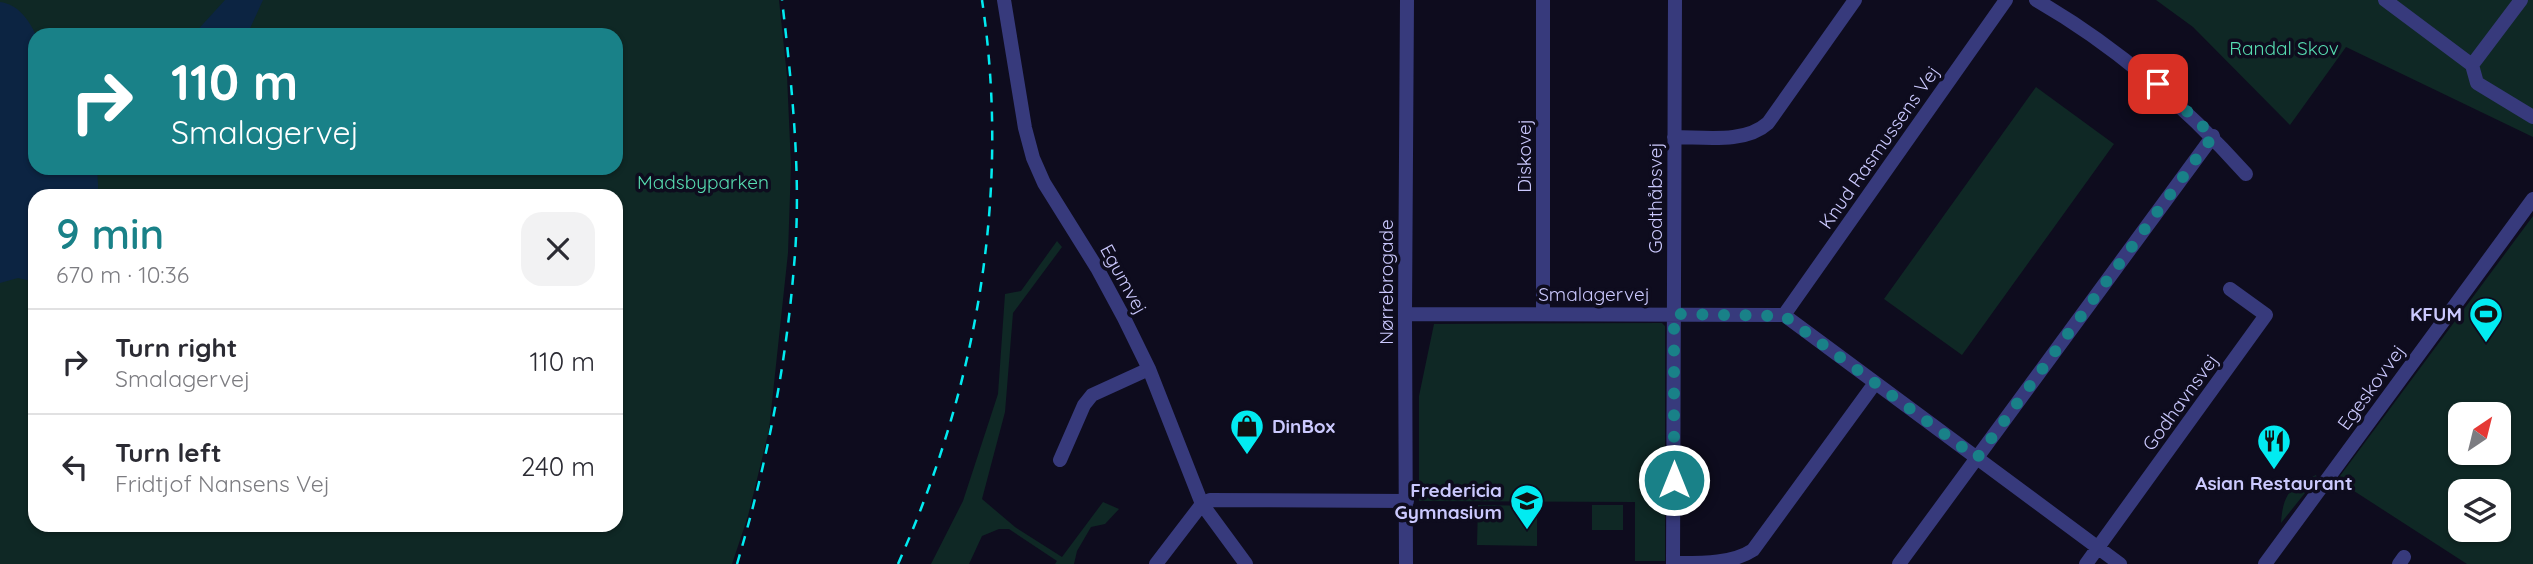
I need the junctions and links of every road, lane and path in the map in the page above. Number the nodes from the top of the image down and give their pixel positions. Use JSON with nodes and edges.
{"nodes":[{"id":1,"x":1004,"y":0,"type":"edge"},
{"id":2,"x":1408,"y":0,"type":"edge"},
{"id":3,"x":1543,"y":0,"type":"edge"},
{"id":4,"x":1675,"y":0,"type":"edge"},
{"id":5,"x":1855,"y":0,"type":"edge"},
{"id":6,"x":2006,"y":0,"type":"edge"},
{"id":7,"x":2036,"y":0,"type":"edge"},
{"id":8,"x":2385,"y":0,"type":"edge"},
{"id":9,"x":2521,"y":0,"type":"edge"},
{"id":10,"x":2472,"y":65,"type":"junction"},
{"id":11,"x":2533,"y":117,"type":"edge"},
{"id":12,"x":2213,"y":136,"type":"junction"},
{"id":13,"x":1674,"y":137,"type":"junction"},
{"id":14,"x":2246,"y":174,"type":"dead end"},
{"id":15,"x":2533,"y":199,"type":"edge"},
{"id":16,"x":2230,"y":289,"type":"dead end"},
{"id":17,"x":1543,"y":313,"type":"junction"},
{"id":18,"x":1405,"y":314,"type":"junction"},
{"id":19,"x":1674,"y":314,"type":"junction"},
{"id":20,"x":1784,"y":316,"type":"junction"},
{"id":21,"x":1149,"y":369,"type":"junction"},
{"id":22,"x":1875,"y":383,"type":"junction"},
{"id":23,"x":1977,"y":458,"type":"junction"},
{"id":24,"x":1060,"y":460,"type":"dead end"},
{"id":25,"x":1407,"y":501,"type":"junction"},
{"id":26,"x":1202,"y":504,"type":"junction"},
{"id":27,"x":2098,"y":548,"type":"junction"},
{"id":28,"x":1673,"y":563,"type":"edge"},
{"id":29,"x":1156,"y":564,"type":"edge"},
{"id":30,"x":1247,"y":564,"type":"edge"},
{"id":31,"x":1406,"y":564,"type":"edge"},
{"id":32,"x":1899,"y":564,"type":"edge"},
{"id":33,"x":2086,"y":564,"type":"edge"},
{"id":34,"x":2120,"y":564,"type":"edge"},
{"id":35,"x":2265,"y":564,"type":"edge"}],
"edges":[{"from":1,"to":21,"type":"street","name":"Egumvej"},
{"from":2,"to":18,"type":"street","name":"Nørrebrogade"},
{"from":3,"to":17,"type":"street","name":"Diskovej"},
{"from":4,"to":13,"type":"street","name":"Godthåbsvej"},
{"from":5,"to":13,"type":"street"},
{"from":6,"to":20,"type":"street","name":"Knud Rasmussens Vej"},
{"from":7,"to":12,"type":"street"},
{"from":8,"to":10,"type":"street"},
{"from":9,"to":10,"type":"street"},
{"from":10,"to":11,"type":"street"},
{"from":12,"to":14,"type":"street"},
{"from":12,"to":23,"type":"street"},
{"from":13,"to":19,"type":"street","name":"Godthåbsvej"},
{"from":15,"to":35,"type":"street","name":"Egeskovvej"},
{"from":16,"to":27,"type":"street","name":"Godhavnsvej"},
{"from":17,"to":18,"type":"street","name":"Smalagervej"},
{"from":17,"to":19,"type":"street","name":"Smalagervej"},
{"from":18,"to":25,"type":"street","name":"Nørrebrogade"},
{"from":19,"to":20,"type":"street","name":"Smalagervej"},
{"from":19,"to":28,"type":"street","name":"Godthåbsvej"},
{"from":20,"to":22,"type":"street"},
{"from":21,"to":24,"type":"street"},
{"from":21,"to":26,"type":"street","name":"Egumvej"},
{"from":22,"to":23,"type":"street"},
{"from":22,"to":28,"type":"street"},
{"from":23,"to":27,"type":"street"},
{"from":23,"to":32,"type":"street"},
{"from":25,"to":26,"type":"street"},
{"from":25,"to":31,"type":"street","name":"Nørrebrogade"},
{"from":26,"to":29,"type":"street"},
{"from":26,"to":30,"type":"street","name":"Egumvej"},
{"from":27,"to":33,"type":"street"},
{"from":27,"to":34,"type":"street"}]}
